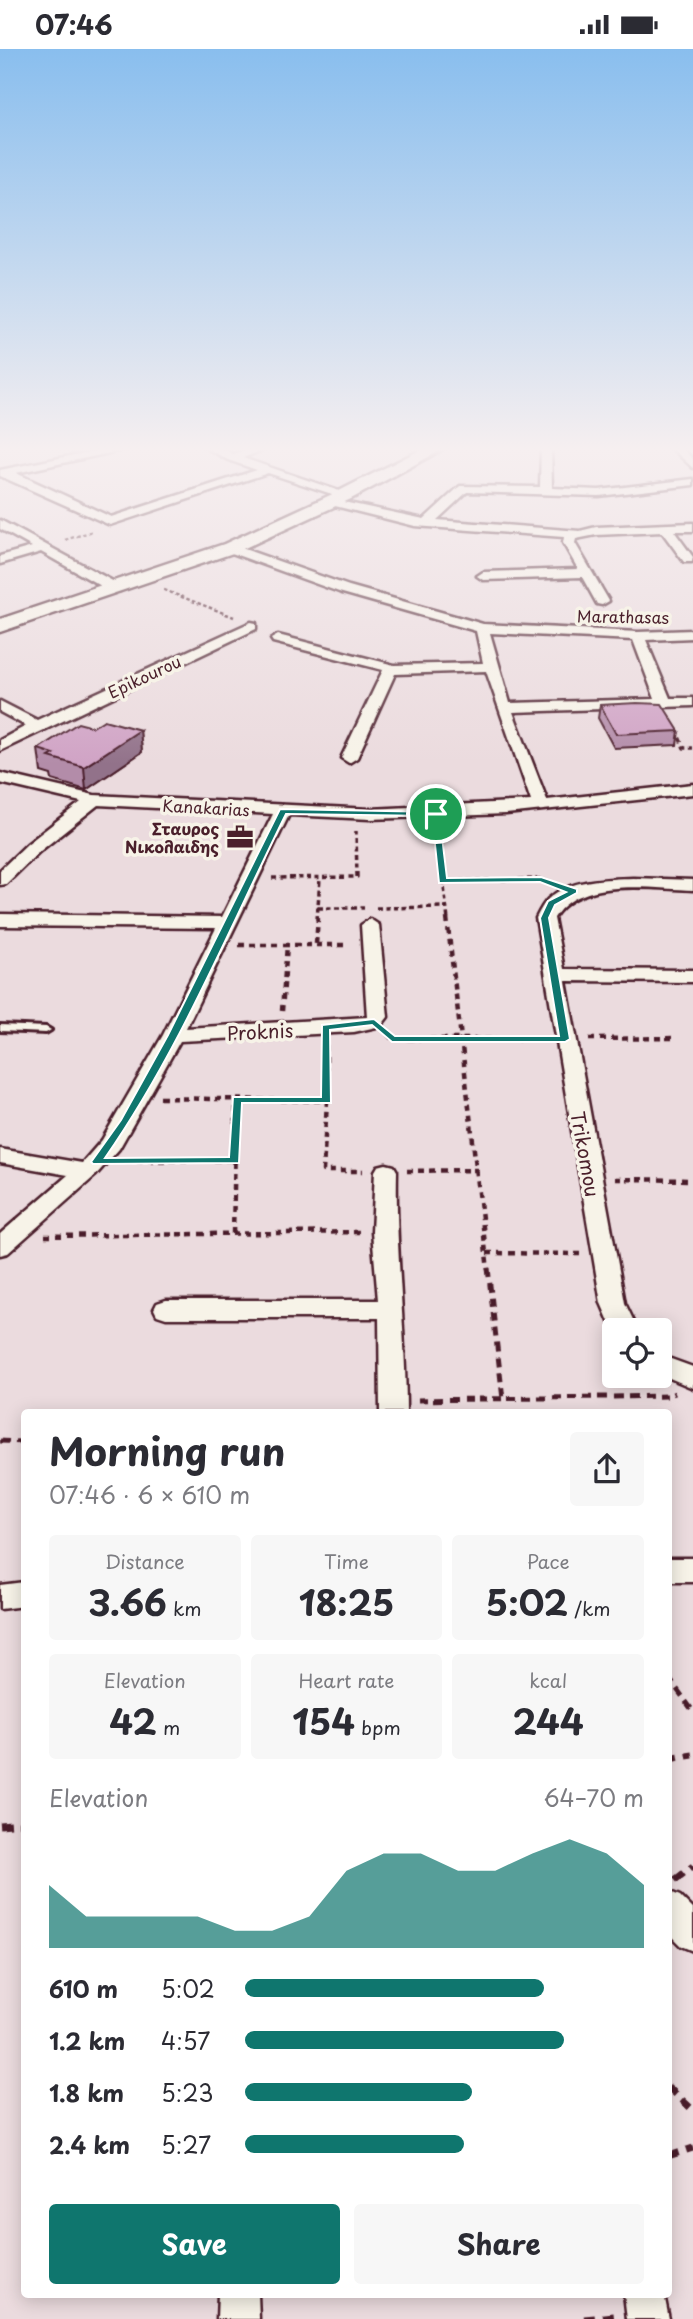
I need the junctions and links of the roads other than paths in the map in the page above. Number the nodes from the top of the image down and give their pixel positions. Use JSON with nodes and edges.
{"nodes":[{"id":1,"x":28,"y":552,"type":"edge"},
{"id":2,"x":48,"y":552,"type":"edge"},
{"id":3,"x":219,"y":552,"type":"edge"},
{"id":4,"x":241,"y":552,"type":"edge"},
{"id":5,"x":575,"y":552,"type":"edge"},
{"id":6,"x":683,"y":552,"type":"edge"},
{"id":7,"x":688,"y":559,"type":"dead end"},
{"id":8,"x":0,"y":560,"type":"edge"},
{"id":9,"x":586,"y":573,"type":"junction"},
{"id":10,"x":483,"y":576,"type":"dead end"},
{"id":11,"x":115,"y":588,"type":"junction"},
{"id":12,"x":602,"y":601,"type":"dead end"},
{"id":13,"x":251,"y":626,"type":"road end"},
{"id":14,"x":0,"y":627,"type":"edge"},
{"id":15,"x":482,"y":628,"type":"junction"},
{"id":16,"x":693,"y":634,"type":"edge"},
{"id":17,"x":638,"y":636,"type":"junction"},
{"id":18,"x":278,"y":639,"type":"dead end"},
{"id":19,"x":491,"y":667,"type":"junction"},
{"id":20,"x":394,"y":669,"type":"junction"},
{"id":21,"x":693,"y":702,"type":"edge"},
{"id":22,"x":664,"y":703,"type":"junction"},
{"id":23,"x":0,"y":706,"type":"edge"},
{"id":24,"x":506,"y":708,"type":"junction"},
{"id":25,"x":37,"y":726,"type":"junction"},
{"id":26,"x":0,"y":746,"type":"edge"},
{"id":27,"x":349,"y":758,"type":"dead end"},
{"id":28,"x":0,"y":778,"type":"edge"},
{"id":29,"x":693,"y":789,"type":"edge"},
{"id":30,"x":94,"y":800,"type":"junction"},
{"id":31,"x":541,"y":806,"type":"junction"},
{"id":32,"x":283,"y":811,"type":"junction"},
{"id":33,"x":0,"y":880,"type":"edge"},
{"id":34,"x":693,"y":885,"type":"edge"},
{"id":35,"x":0,"y":920,"type":"edge"},
{"id":36,"x":228,"y":923,"type":"junction"},
{"id":37,"x":371,"y":935,"type":"road end"},
{"id":38,"x":553,"y":975,"type":"junction"},
{"id":39,"x":693,"y":976,"type":"edge"},
{"id":40,"x":0,"y":1028,"type":"edge"},
{"id":41,"x":46,"y":1030,"type":"dead end"},
{"id":42,"x":173,"y":1035,"type":"junction"},
{"id":43,"x":0,"y":1156,"type":"edge"},
{"id":44,"x":92,"y":1166,"type":"junction"},
{"id":45,"x":386,"y":1171,"type":"dead end"},
{"id":46,"x":6,"y":1242,"type":"edge"},
{"id":47,"x":166,"y":1309,"type":"dead end"},
{"id":48,"x":391,"y":1309,"type":"junction"},
{"id":49,"x":620,"y":1318,"type":"edge"},
{"id":50,"x":672,"y":1373,"type":"edge"},
{"id":51,"x":687,"y":1385,"type":"edge"},
{"id":52,"x":393,"y":1407,"type":"edge"},
{"id":53,"x":672,"y":1570,"type":"edge"},
{"id":54,"x":693,"y":1570,"type":"edge"},
{"id":55,"x":21,"y":1594,"type":"edge"},
{"id":56,"x":0,"y":1597,"type":"edge"},
{"id":57,"x":672,"y":1912,"type":"edge"},
{"id":58,"x":693,"y":1934,"type":"edge"},
{"id":59,"x":238,"y":2298,"type":"edge"},
{"id":60,"x":644,"y":2298,"type":"edge"},
{"id":61,"x":238,"y":2319,"type":"edge"},
{"id":62,"x":648,"y":2319,"type":"edge"}],
"edges":[{"from":1,"to":8,"type":"street"},
{"from":2,"to":11,"type":"street"},
{"from":3,"to":11,"type":"street"},
{"from":4,"to":15,"type":"street","name":"Marathasas"},
{"from":5,"to":9,"type":"street"},
{"from":6,"to":7,"type":"street"},
{"from":9,"to":10,"type":"street"},
{"from":9,"to":12,"type":"street"},
{"from":11,"to":14,"type":"street"},
{"from":13,"to":25,"type":"street","name":"Epikourou"},
{"from":15,"to":17,"type":"street","name":"Marathasas"},
{"from":15,"to":19,"type":"street"},
{"from":16,"to":17,"type":"street","name":"Marathasas"},
{"from":17,"to":22,"type":"street"},
{"from":18,"to":20,"type":"street"},
{"from":19,"to":20,"type":"street"},
{"from":19,"to":24,"type":"street"},
{"from":20,"to":27,"type":"street"},
{"from":21,"to":22,"type":"street"},
{"from":22,"to":24,"type":"street"},
{"from":23,"to":25,"type":"street"},
{"from":24,"to":31,"type":"street"},
{"from":25,"to":26,"type":"street","name":"Epikourou"},
{"from":28,"to":30,"type":"street","name":"Kanakarias"},
{"from":29,"to":31,"type":"street"},
{"from":30,"to":32,"type":"street","name":"Kanakarias"},
{"from":30,"to":33,"type":"street"},
{"from":31,"to":32,"type":"street","name":"Kanakarias"},
{"from":32,"to":36,"type":"street"},
{"from":34,"to":38,"type":"street","name":"Trikomou"},
{"from":35,"to":36,"type":"street"},
{"from":36,"to":42,"type":"street"},
{"from":37,"to":42,"type":"street","name":"Proknis"},
{"from":38,"to":39,"type":"street"},
{"from":38,"to":49,"type":"street","name":"Trikomou"},
{"from":40,"to":41,"type":"lane"},
{"from":42,"to":44,"type":"street"},
{"from":43,"to":44,"type":"street"},
{"from":44,"to":46,"type":"street"},
{"from":45,"to":48,"type":"street"},
{"from":47,"to":48,"type":"street"},
{"from":48,"to":52,"type":"street"},
{"from":50,"to":51,"type":"street"},
{"from":53,"to":54,"type":"street"},
{"from":55,"to":56,"type":"street"},
{"from":57,"to":58,"type":"street"},
{"from":59,"to":61,"type":"street"},
{"from":60,"to":62,"type":"street"}]}
